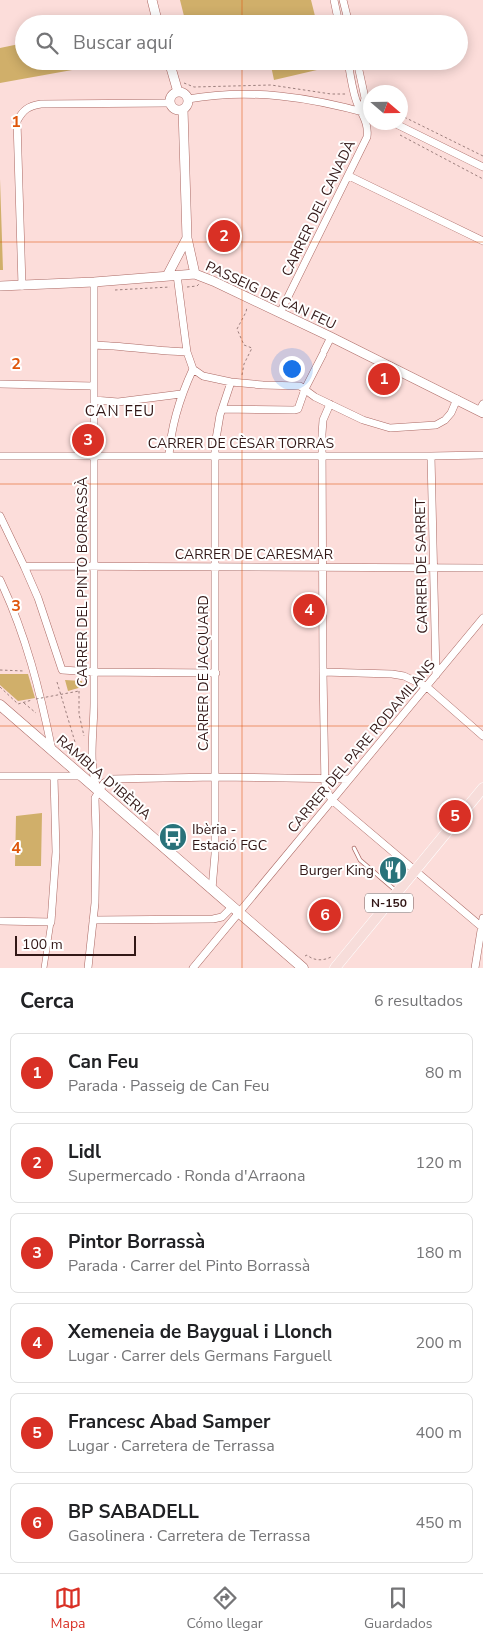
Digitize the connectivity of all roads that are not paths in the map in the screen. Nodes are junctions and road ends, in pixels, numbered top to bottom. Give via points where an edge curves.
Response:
1 (152, 0) edge
2 (334, 0) edge
3 (344, 0) edge
4 (156, 15) edge
5 (337, 15) edge
6 (347, 15) edge
7 (172, 70) edge
8 (350, 70) edge
9 (359, 70) edge
10 (178, 92) junction
11 (188, 99) junction
12 (170, 103) junction
13 (183, 109) junction
14 (362, 112) junction
15 (408, 130) edge
16 (483, 167) edge
17 (349, 176) junction
18 (187, 238) junction
19 (483, 241) edge
20 (195, 274) junction
21 (172, 276) junction
22 (94, 282) junction
23 (0, 286) edge
24 (22, 286) junction
25 (280, 313) junction
26 (331, 337) junction
27 (94, 346) junction
28 (188, 352) junction
29 (193, 369) junction
30 (231, 382) junction
31 (0, 384) edge
32 (94, 386) junction
33 (305, 390) junction
34 (181, 394) junction
35 (456, 399) junction
36 (94, 400) junction
37 (330, 404) junction
38 (222, 409) junction
39 (482, 409) edge
40 (483, 454) edge
41 (0, 456) edge
42 (169, 456) junction
43 (215, 456) junction
44 (323, 456) junction
45 (431, 456) junction
46 (94, 457) junction
47 (0, 516) edge
48 (24, 566) junction
49 (94, 566) junction
50 (215, 566) junction
51 (322, 567) junction
52 (434, 568) junction
53 (483, 568) edge
54 (0, 580) edge
55 (483, 618) edge
56 (94, 672) junction
57 (323, 672) junction
58 (216, 673) junction
59 (436, 676) junction
60 (427, 687) junction
61 (0, 705) edge
62 (483, 736) edge
63 (52, 750) junction
64 (0, 776) edge
65 (81, 776) junction
66 (54, 777) junction
67 (216, 777) junction
68 (349, 778) junction
69 (324, 779) junction
70 (483, 788) edge
71 (98, 791) junction
72 (332, 800) junction
73 (354, 848) dead end
74 (416, 870) junction
75 (212, 890) junction
76 (398, 892) junction
77 (236, 910) junction
78 (483, 918) edge
79 (93, 920) junction
80 (0, 921) edge
81 (51, 922) junction
82 (482, 927) edge
83 (44, 968) edge
84 (88, 968) edge
85 (193, 968) edge
86 (303, 968) edge
87 (335, 968) edge
88 (474, 968) edge

1 - 4 street
2 - 5 street
3 - 6 street
7 - 10 street
8 - 14 street, CARRER DEL CANADÀ
9 - 14 street, CARRER DEL CANADÀ via 365,98
10 - 11 street
10 - 12 street
11 - 13 street
11 - 14 street via 248,93 298,97
12 - 13 street via 177,110
12 - 24 street via 41,104 22,112 17,121
13 - 18 street
14 - 17 street, CARRER DEL CANADÀ via 368,129 367,137
15 - 16 street
17 - 19 street
17 - 25 street, CARRER DEL CANADÀ
18 - 20 street
18 - 21 street
20 - 21 street, PASSEIG DE CAN FEU
20 - 25 street, PASSEIG DE CAN FEU
21 - 22 street, PASSEIG DE CAN FEU
21 - 28 street
22 - 24 street, PASSEIG DE CAN FEU
22 - 27 street, CARRER DEL PINTO BORRASSÀ
23 - 24 street, PASSEIG DE CAN FEU
25 - 26 street, PASSEIG DE CAN FEU
26 - 33 street
26 - 35 street, PASSEIG DE CAN FEU
27 - 28 street
27 - 32 street, CARRER DEL PINTO BORRASSÀ
28 - 29 street
29 - 30 street via 204,376
29 - 34 street
30 - 33 street via 300,386
30 - 38 street, CARRER DE JACQUARD
31 - 32 street
32 - 36 street, CARRER DEL PINTO BORRASSÀ
33 - 37 street
33 - 38 street via 301,405 294,410
34 - 36 street via 118,402
34 - 42 street
35 - 37 street via 451,413 436,425 390,428 363,420
35 - 39 street, PASSEIG DE CAN FEU
36 - 46 street, CARRER DEL PINTO BORRASSÀ
37 - 44 street via 323,420
38 - 43 street, CARRER DE JACQUARD via 215,436
40 - 45 street, CARRER DE CÈSAR TORRAS
41 - 46 street, CARRER DE CÈSAR TORRAS
42 - 43 street, CARRER DE CÈSAR TORRAS
42 - 46 street, CARRER DE CÈSAR TORRAS
43 - 44 street, CARRER DE CÈSAR TORRAS
43 - 50 street, CARRER DE JACQUARD
44 - 45 street, CARRER DE CÈSAR TORRAS
44 - 51 street
45 - 52 street, CARRER DE SARRET
46 - 49 street, CARRER DEL PINTO BORRASSÀ
47 - 48 street
48 - 49 street, CARRER DE CARESMAR
48 - 56 street via 60,667 63,670
49 - 50 street, CARRER DE CARESMAR
49 - 56 street, CARRER DEL PINTO BORRASSÀ
50 - 51 street, CARRER DE CARESMAR
50 - 58 street, CARRER DE JACQUARD
51 - 52 street, CARRER DE CARESMAR
51 - 57 street
52 - 53 street, CARRER DE CARESMAR
52 - 59 street, CARRER DE SARRET
54 - 63 street via 34,671
55 - 59 street, CARRER DEL PARE RODAMILANS
56 - 58 street
56 - 71 street, CARRER DEL PINTO BORRASSÀ via 93,774
57 - 60 street via 392,674
57 - 69 street
58 - 67 street, CARRER DE JACQUARD
59 - 60 street, CARRER DEL PARE RODAMILANS
60 - 62 street
60 - 68 street, CARRER DEL PARE RODAMILANS
61 - 63 main road, RAMBLA D'IBÈRIA
63 - 65 main road, RAMBLA D'IBÈRIA
64 - 66 street
65 - 66 street
65 - 71 main road, RAMBLA D'IBÈRIA
66 - 81 street via 56,852
67 - 69 street
67 - 71 street via 111,779
67 - 75 street, CARRER DE JACQUARD
68 - 69 street
68 - 72 street, CARRER DEL PARE RODAMILANS
69 - 72 street
70 - 74 main road, N-150
71 - 75 main road, RAMBLA D'IBÈRIA
71 - 79 street, CARRER DEL PINTO BORRASSÀ via 95,798
72 - 74 street
72 - 77 street, CARRER DEL PARE RODAMILANS
73 - 76 lane via 360,860
74 - 76 main road, N-150
74 - 82 street
75 - 77 main road, RAMBLA D'IBÈRIA
76 - 87 main road, N-150
77 - 79 street via 213,919
77 - 85 street, CARRER DEL PARE RODAMILANS
77 - 86 main road, RAMBLA D'IBÈRIA
78 - 82 street
79 - 84 street, CARRER DEL PINTO BORRASSÀ
80 - 81 street
81 - 83 street
82 - 88 street

